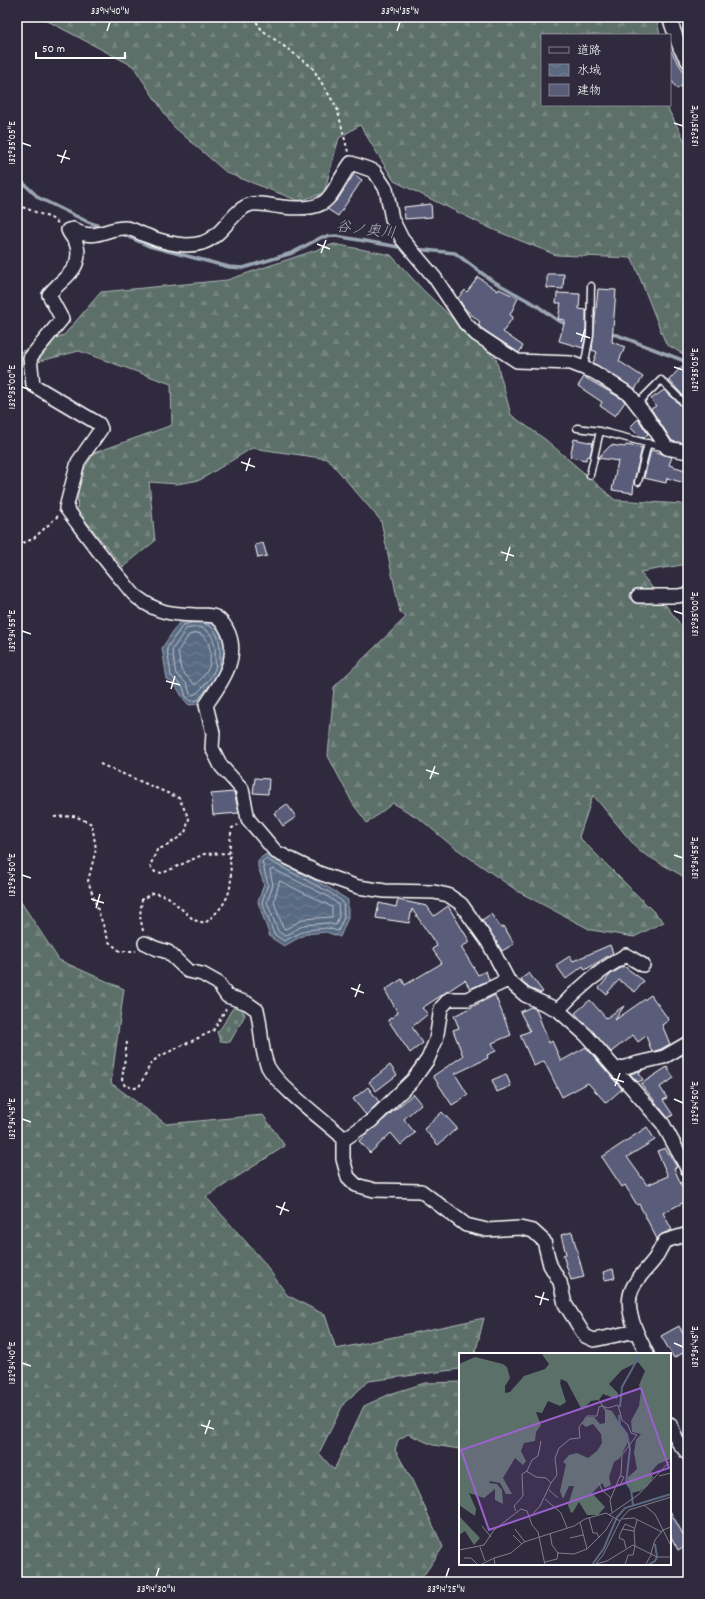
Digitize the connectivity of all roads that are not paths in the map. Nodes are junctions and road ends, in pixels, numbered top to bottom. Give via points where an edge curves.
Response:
1 (669, 17) edge
2 (688, 61) edge
3 (590, 286) dead end
4 (584, 367) junction
5 (637, 404) junction
6 (688, 407) edge
7 (577, 428) dead end
8 (600, 431) junction
9 (648, 444) junction
10 (667, 448) junction
11 (688, 452) edge
12 (590, 475) dead end
13 (638, 482) dead end
14 (688, 594) edge
15 (638, 596) dead end
16 (145, 943) road end
17 (643, 965) dead end
18 (508, 980) junction
19 (558, 1010) junction
20 (688, 1043) edge
21 (616, 1070) junction
22 (343, 1140) junction
23 (688, 1170) edge
24 (688, 1234) edge
25 (636, 1331) junction
26 (647, 1353) edge
27 (671, 1426) edge
28 (688, 1454) edge

1 - 2 street via 680,48
3 - 4 lane via 590,333
4 - 5 street via 629,394
4 - 18 street via 571,363 517,361 476,334 465,323 435,278 402,239 392,219 386,189 374,171 351,163 326,202 297,208 252,204 236,213 219,234 202,243 179,244 158,240 127,228 118,228 102,234 82,234 73,229 68,230 77,244 78,254 72,273 49,295 62,319 30,358 34,385 99,424 102,429 78,462 66,508 136,597 156,610 214,616 225,625 232,639 230,663 224,678 206,705 213,733 212,748 221,766 242,789 248,819 276,852 319,873 358,886 385,891 434,892 448,895 461,904 488,942
5 - 6 lane via 661,380
5 - 10 street
7 - 8 lane
8 - 9 lane
8 - 12 lane
9 - 10 lane
9 - 13 lane
10 - 11 street
14 - 15 street
16 - 22 street via 168,952 188,971 202,974 218,984 231,999 247,1003 258,1010 262,1027 262,1046 268,1067 278,1080
17 - 19 street via 626,955 605,967 577,989
18 - 19 street via 525,996
18 - 22 street via 467,999 449,999 441,1008 436,1040 428,1059 413,1080 371,1121
19 - 21 street via 586,1035
20 - 21 street via 664,1057
21 - 23 street via 663,1124
22 - 25 street via 343,1159 348,1177 356,1185 374,1190 421,1191 466,1225 487,1230 520,1228 533,1231 544,1241 550,1265 560,1282 565,1304 584,1336 594,1340
24 - 25 street via 665,1241 633,1287 629,1301
25 - 26 street
27 - 28 street via 678,1442

